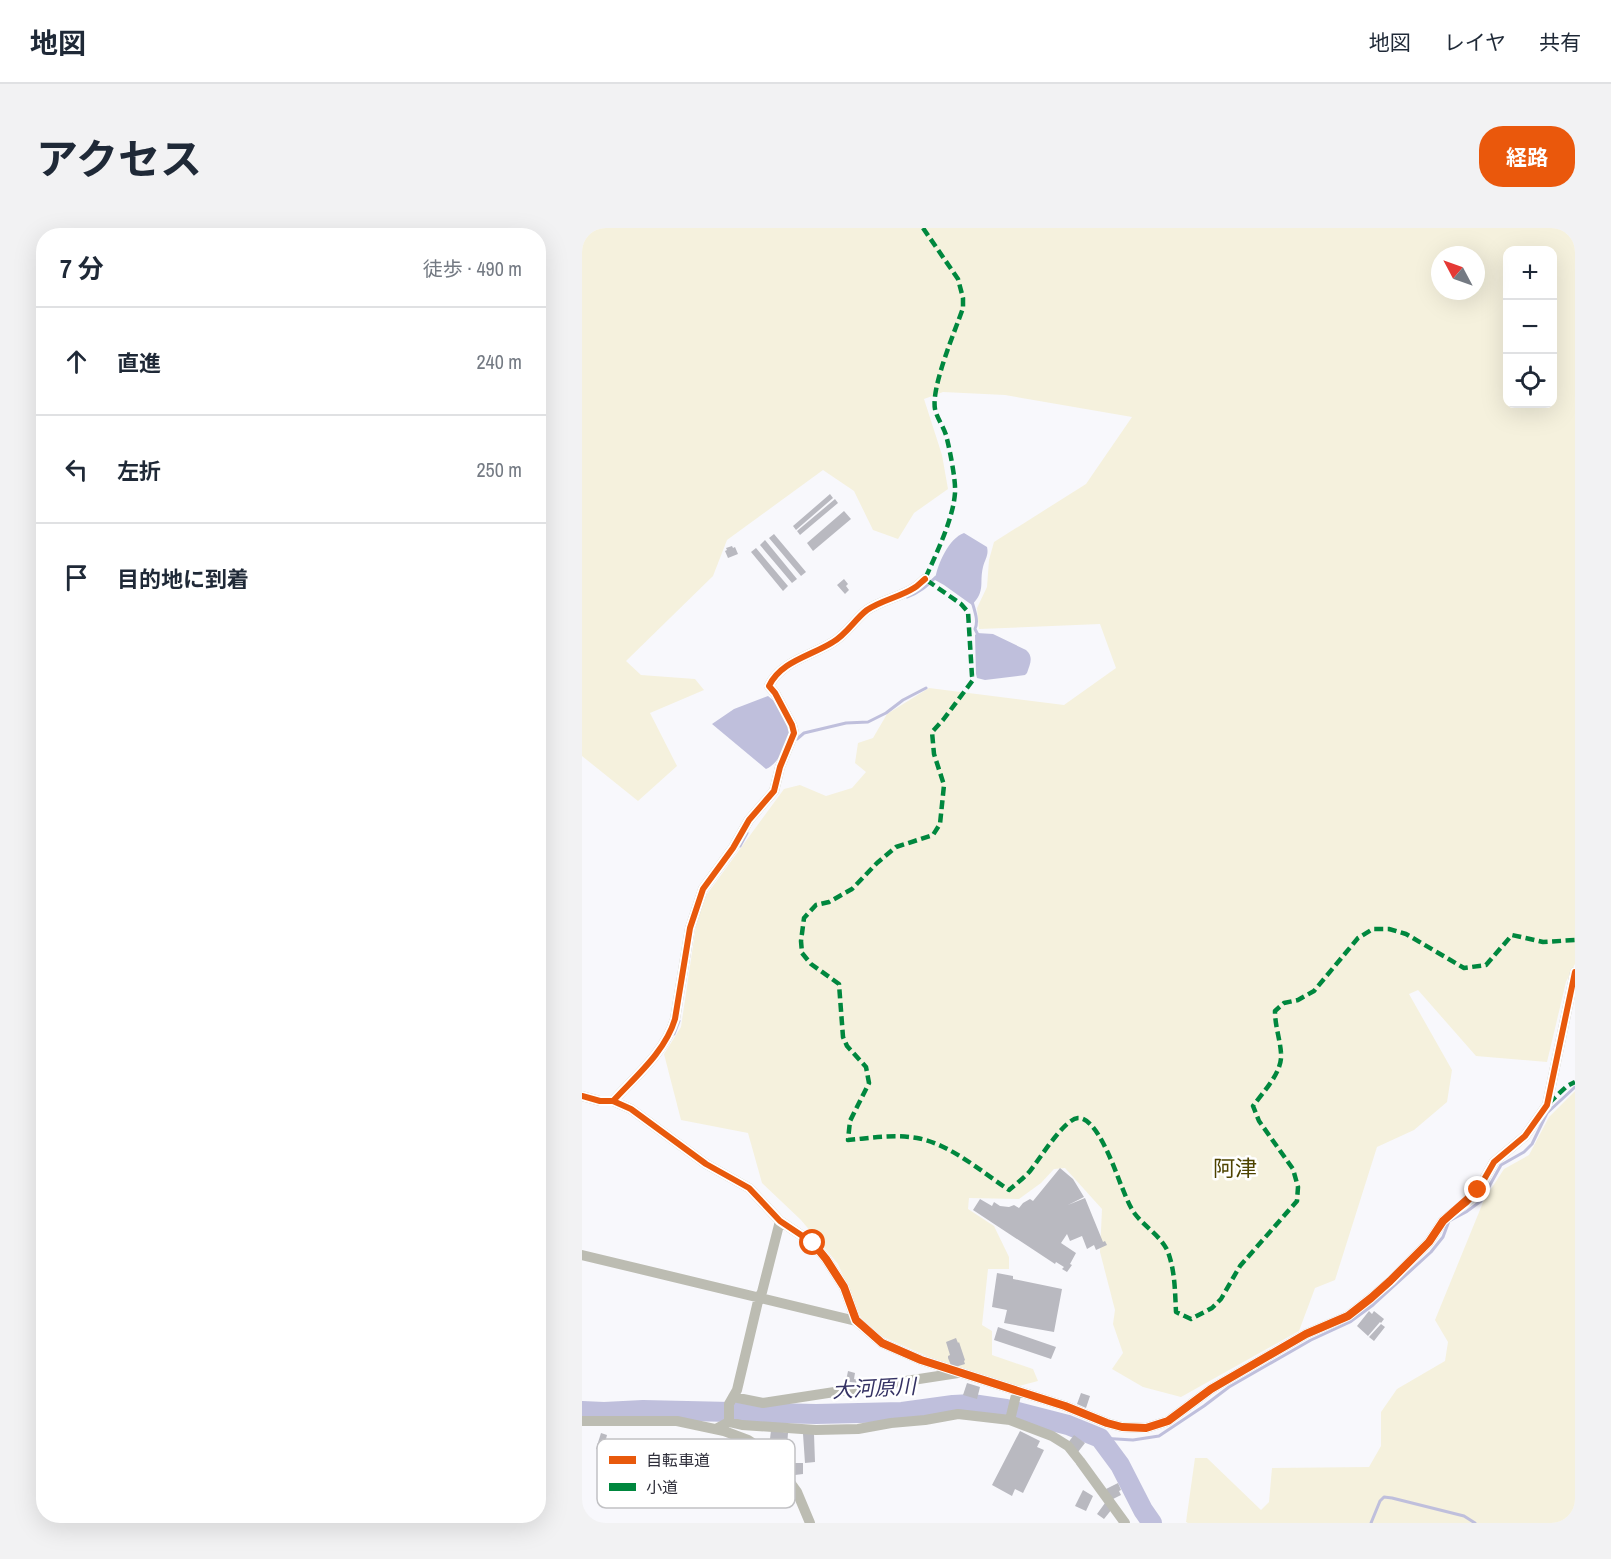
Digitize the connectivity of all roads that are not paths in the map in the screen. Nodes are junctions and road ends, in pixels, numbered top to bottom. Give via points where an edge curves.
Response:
1 (925, 579) dead end
2 (1575, 972) edge
3 (582, 1096) edge
4 (613, 1101) junction
5 (780, 1221) junction
6 (582, 1255) edge
7 (759, 1297) junction
8 (856, 1320) junction
9 (961, 1373) junction
10 (1017, 1391) junction
11 (731, 1401) junction
12 (1012, 1413) junction
13 (582, 1421) edge
14 (729, 1422) junction
15 (716, 1429) junction
16 (746, 1439) edge
17 (795, 1489) edge
18 (810, 1523) edge
19 (1125, 1523) edge

1 - 4 street via 914,589 866,611 832,643 774,676 769,687 794,733 774,791 749,820 703,889 690,928 671,1033
2 - 10 street via 1547,1105 1534,1126 1494,1162 1478,1190 1443,1221 1429,1242 1348,1316 1306,1334 1211,1389 1168,1421 1146,1428 1107,1423
3 - 4 street
4 - 5 street via 749,1188
5 - 7 street
5 - 8 street via 813,1243 826,1259 844,1287
6 - 7 street
7 - 8 street
7 - 11 street
8 - 9 street via 882,1343
9 - 10 street
9 - 11 street via 764,1403
10 - 12 street
11 - 14 street
12 - 14 street via 958,1414 858,1430
12 - 19 street via 1068,1446
13 - 15 street via 677,1421
14 - 15 street
15 - 16 street
17 - 18 street

